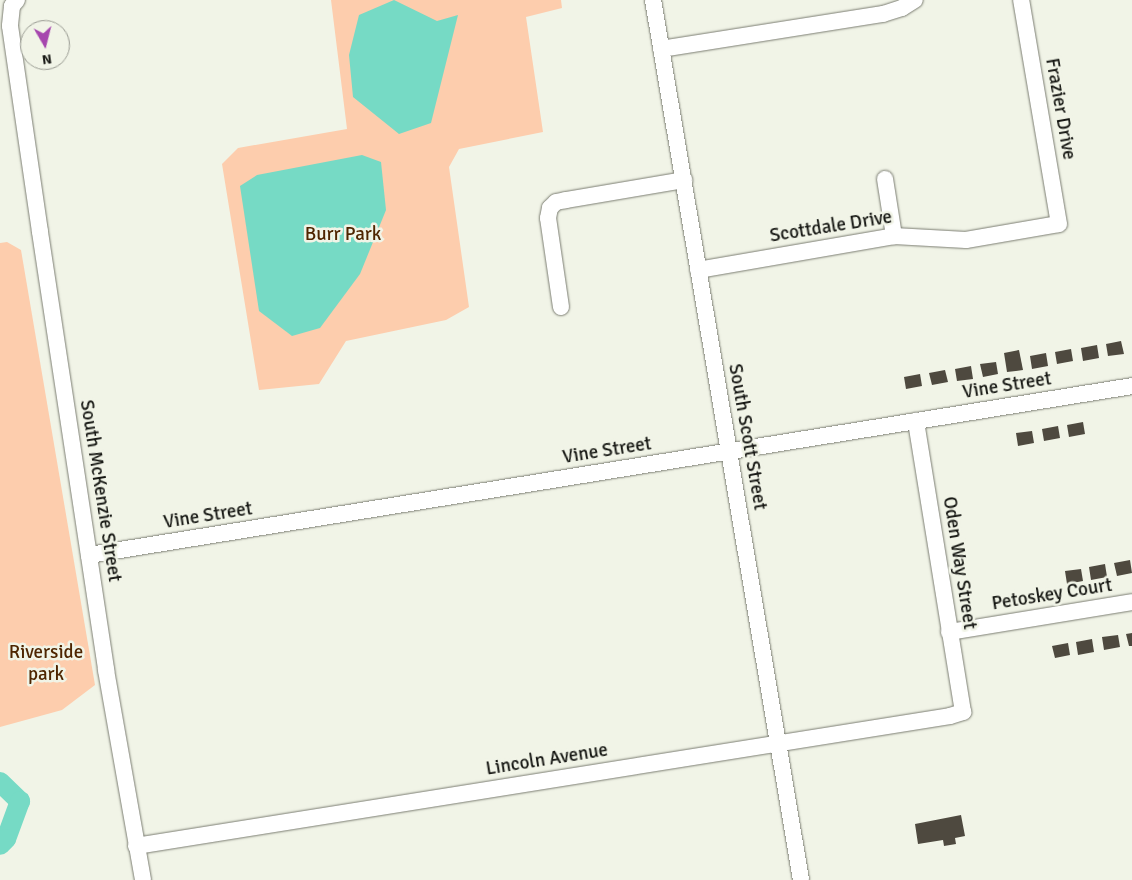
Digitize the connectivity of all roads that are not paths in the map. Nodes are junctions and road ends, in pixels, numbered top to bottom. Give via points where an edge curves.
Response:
1 (17, 0) edge
2 (653, 0) edge
3 (915, 0) edge
4 (1021, 0) edge
5 (661, 48) junction
6 (885, 179) dead end
7 (684, 180) junction
8 (1059, 224) joint
9 (894, 236) junction
10 (698, 270) junction
11 (561, 307) dead end
12 (1132, 386) edge
13 (916, 421) junction
14 (729, 452) junction
15 (89, 555) junction
16 (1132, 602) edge
17 (949, 632) junction
18 (963, 712) joint
19 (779, 744) junction
20 (136, 846) junction
21 (143, 880) edge
22 (801, 880) edge

1 - 15 street, South McKenzie Street via 12,6 10,26
2 - 5 street, South Scott Street
3 - 5 street via 883,14
4 - 8 street, Frazier Drive
5 - 7 street, South Scott Street
6 - 9 street
7 - 10 street, South Scott Street
7 - 11 street via 556,202 550,208 548,218
8 - 9 street, Scottdale Drive via 966,240
9 - 10 street, Scottdale Drive
10 - 14 street, South Scott Street
12 - 13 street, Vine Street
13 - 14 street, Vine Street
13 - 17 street, Oden Way Street
14 - 15 street, Vine Street
14 - 19 street, South Scott Street
15 - 20 street, South McKenzie Street
16 - 17 street, Petoskey Court
17 - 18 street, Oden Way Street
18 - 19 street, Lincoln Avenue
19 - 20 street, Lincoln Avenue
19 - 22 street, South Scott Street
20 - 21 street, South McKenzie Street

